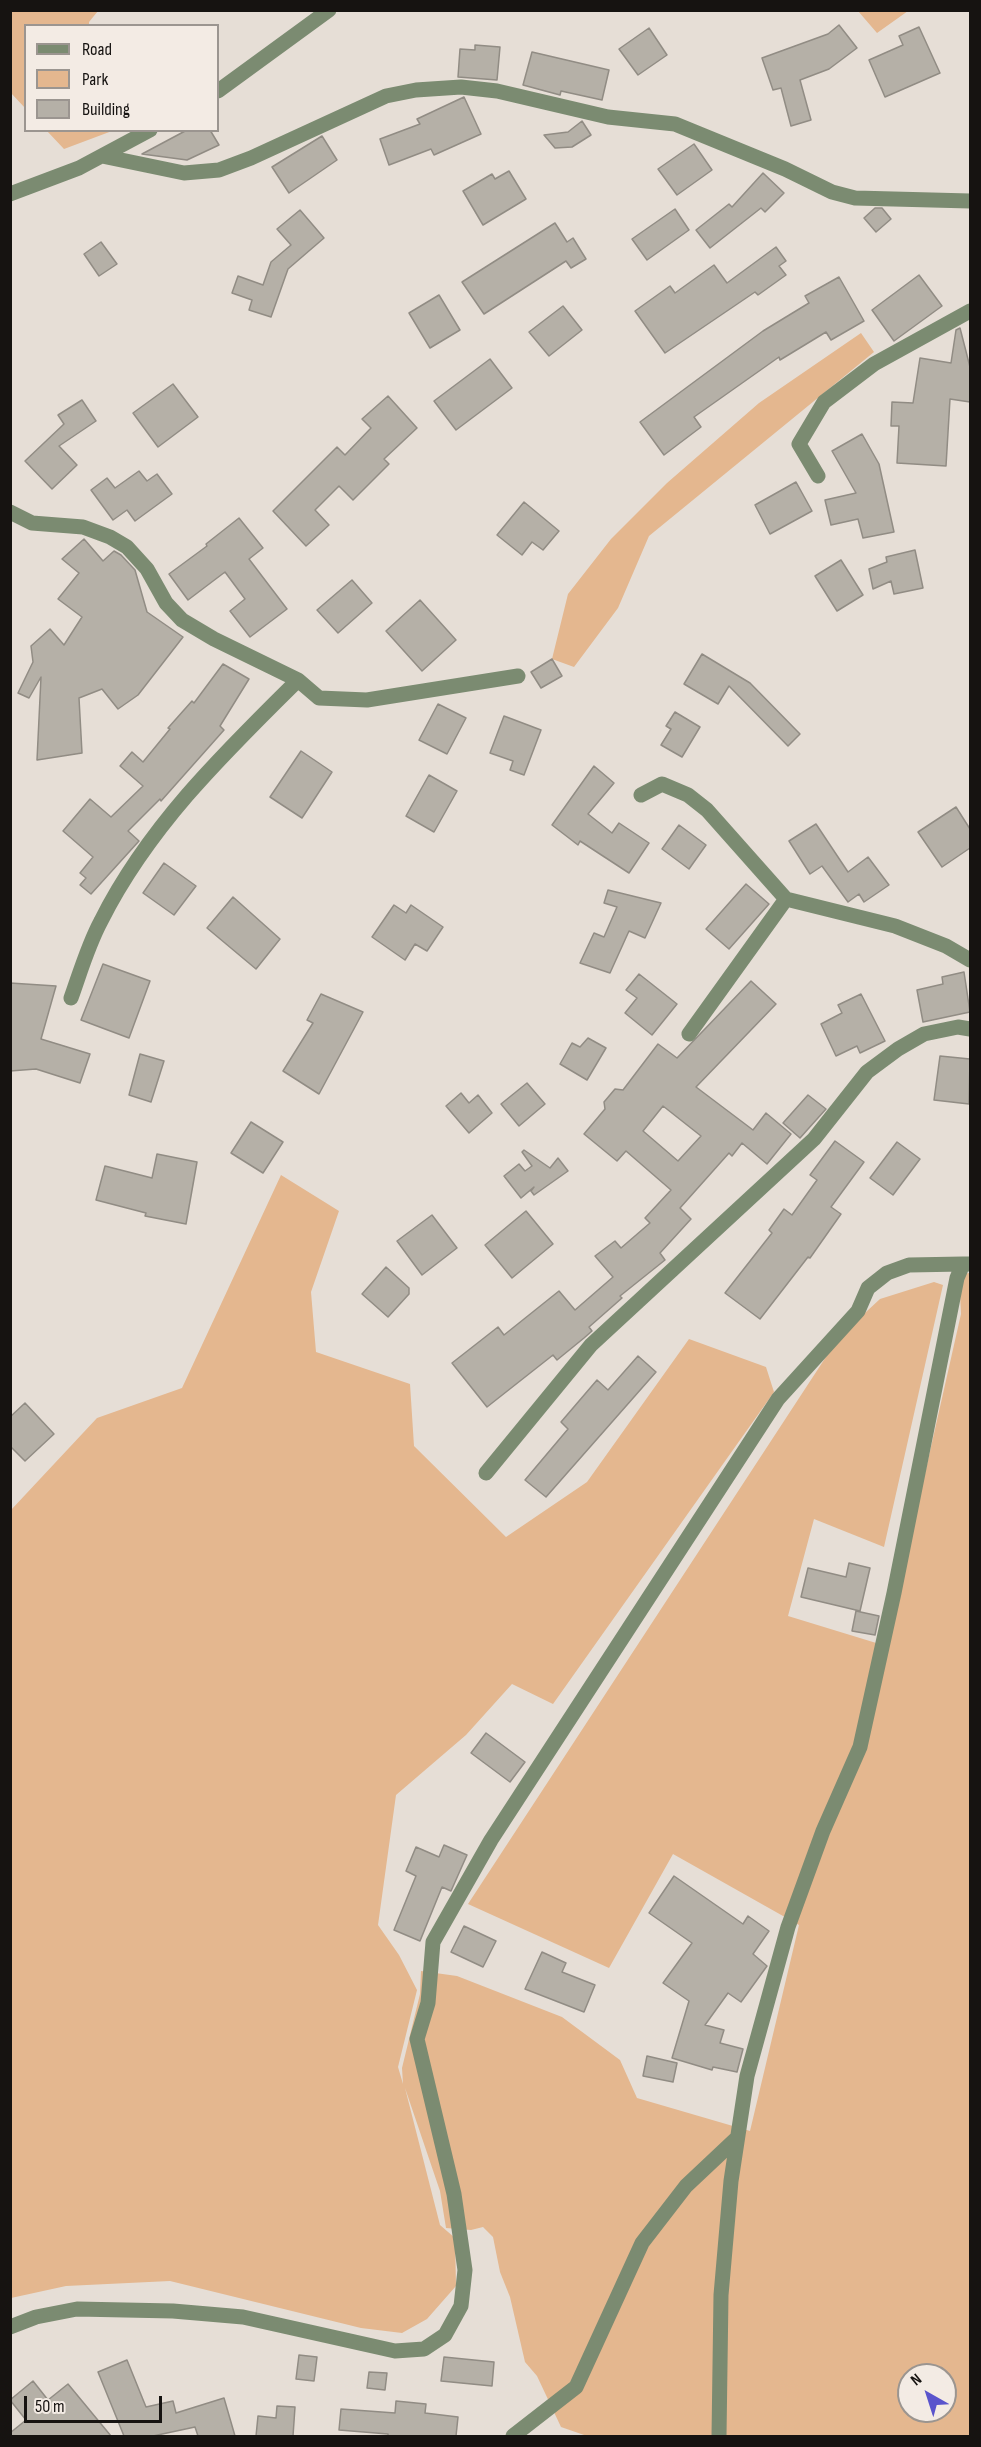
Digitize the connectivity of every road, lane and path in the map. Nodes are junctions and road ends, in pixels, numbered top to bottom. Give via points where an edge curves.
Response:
1 (324, 12) edge
2 (219, 90) edge
3 (146, 132) edge
4 (102, 156) junction
5 (10, 194) edge
6 (970, 201) edge
7 (970, 311) edge
8 (818, 476) dead end
9 (10, 512) edge
10 (518, 676) dead end
11 (298, 680) junction
12 (641, 795) dead end
13 (786, 899) junction
14 (970, 960) edge
15 (71, 998) dead end
16 (970, 1029) edge
17 (689, 1034) dead end
18 (967, 1264) edge
19 (486, 1473) dead end
20 (737, 2138) junction
21 (10, 2327) edge
22 (513, 2436) edge
23 (719, 2436) edge

1 - 2 street
3 - 4 street
4 - 5 street
4 - 6 street via 184,173 219,170 386,96 460,87 496,91 608,117 675,124 832,192 855,198
7 - 8 street via 874,363 824,402 799,444
9 - 11 street via 32,523 82,526 110,537 127,547 147,569 166,603 182,620
10 - 11 street via 367,700 319,698
11 - 15 street via 235,743 152,839 100,922
12 - 13 street via 662,784 688,795 707,810
13 - 14 street via 895,926
13 - 17 street
16 - 19 street via 958,1027 924,1034 897,1048 867,1072 814,1140 591,1345
18 - 20 street via 957,1278 860,1747 823,1831 788,1927 754,2043
18 - 21 street via 909,1265 887,1273 868,1288 858,1311 778,1399 491,1840 433,1942 428,2003 417,2039 454,2194 465,2270 461,2306 445,2335 424,2349 395,2350 243,2317 89,2309 36,2317
20 - 22 street via 687,2186 642,2243 576,2387
20 - 23 street via 721,2295

